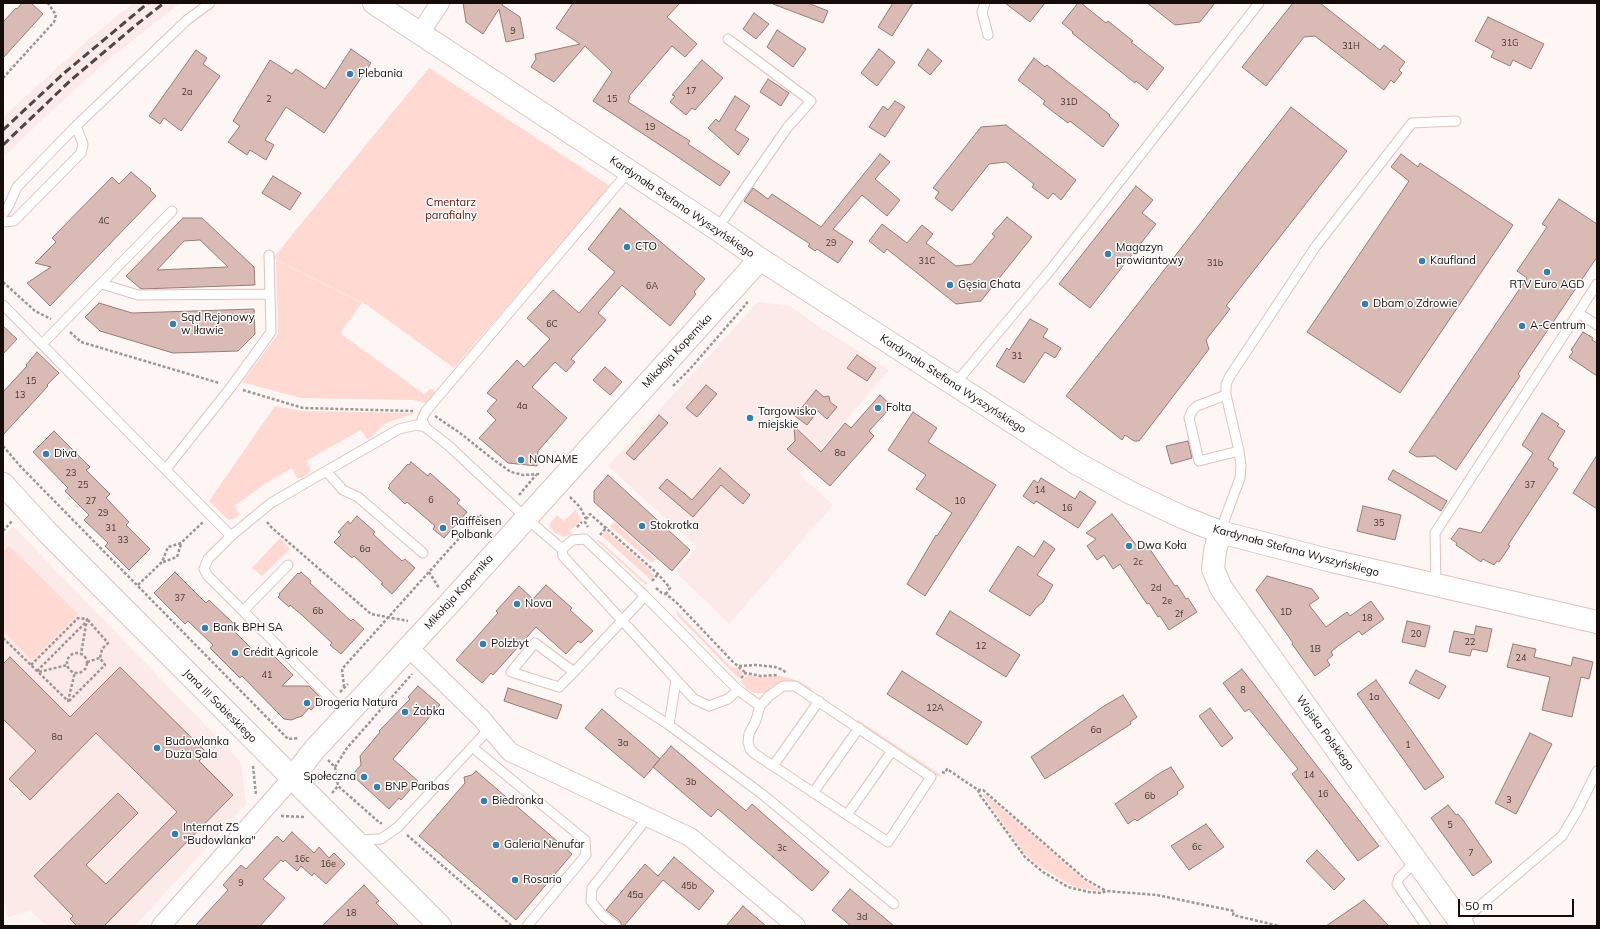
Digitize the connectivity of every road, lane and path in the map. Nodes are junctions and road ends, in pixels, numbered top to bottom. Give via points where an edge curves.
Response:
1 (48, 3) edge
2 (210, 3) edge
3 (374, 3) edge
4 (440, 3) edge
5 (985, 3) edge
6 (1259, 3) edge
7 (420, 33) junction
8 (988, 35) dead end
9 (728, 39) dead end
10 (3, 78) edge
11 (1456, 121) dead end
12 (76, 126) junction
13 (629, 171) junction
14 (172, 211) dead end
15 (3, 214) edge
16 (3, 222) edge
17 (717, 229) junction
18 (269, 255) dead end
19 (760, 259) junction
20 (3, 282) edge
21 (102, 284) junction
22 (1597, 284) edge
23 (270, 294) junction
24 (3, 305) edge
25 (1578, 312) junction
26 (62, 325) junction
27 (1597, 325) edge
28 (42, 344) junction
29 (955, 384) junction
30 (231, 387) junction
31 (1226, 395) junction
32 (426, 412) junction
33 (425, 427) junction
34 (3, 446) edge
35 (1239, 451) junction
36 (166, 469) junction
37 (327, 472) junction
38 (536, 474) dead end
39 (3, 484) edge
40 (566, 493) dead end
41 (259, 512) junction
42 (211, 515) junction
43 (526, 518) junction
44 (12, 521) dead end
45 (495, 525) dead end
46 (606, 527) junction
47 (3, 531) edge
48 (1220, 532) junction
49 (600, 535) dead end
50 (231, 536) junction
51 (181, 543) junction
52 (562, 549) junction
53 (424, 553) dead end
54 (162, 562) junction
55 (288, 565) dead end
56 (429, 572) junction
57 (658, 574) junction
58 (652, 581) dead end
59 (138, 586) junction
60 (1436, 586) junction
61 (439, 588) dead end
62 (645, 596) junction
63 (243, 611) junction
64 (387, 618) junction
65 (87, 620) junction
66 (622, 620) junction
67 (409, 621) dead end
68 (1597, 622) edge
69 (3, 638) edge
70 (408, 648) junction
71 (81, 654) junction
72 (100, 658) junction
73 (87, 662) junction
74 (31, 665) junction
75 (67, 665) junction
76 (739, 666) junction
77 (38, 672) junction
78 (75, 672) junction
79 (574, 672) junction
80 (746, 673) junction
81 (676, 680) junction
82 (735, 687) junction
83 (344, 688) dead end
84 (620, 693) dead end
85 (68, 701) junction
86 (819, 701) junction
87 (760, 706) junction
88 (347, 715) junction
89 (669, 724) junction
90 (490, 728) junction
91 (859, 728) junction
92 (472, 747) junction
93 (315, 749) junction
94 (892, 751) junction
95 (773, 766) junction
96 (1597, 771) edge
97 (292, 778) junction
98 (966, 781) dead end
99 (978, 790) junction
100 (813, 793) junction
101 (847, 815) junction
102 (275, 816) dead end
103 (313, 817) dead end
104 (648, 817) junction
105 (398, 827) junction
106 (354, 840) junction
107 (1416, 861) junction
108 (1106, 891) junction
109 (894, 904) dead end
110 (1462, 924) edge
111 (161, 926) edge
112 (440, 926) edge
113 (512, 926) edge
114 (527, 926) edge
115 (616, 926) edge
116 (796, 926) edge
117 (1279, 926) edge
118 (1426, 926) edge

1 - 10 path via 56,15 54,22
2 - 12 lane via 187,20
3 - 7 street, Kardynała Stefana Wyszyńskiego
4 - 7 street
5 - 8 lane via 982,12
6 - 29 lane via 1052,268
7 - 13 street, Kardynała Stefana Wyszyńskiego
9 - 17 lane via 811,101 787,128
11 - 31 lane via 1412,123 1316,246 1230,376 1226,384
12 - 15 lane via 16,187
12 - 16 lane via 83,144 81,153 14,221
13 - 17 street, Kardynała Stefana Wyszyńskiego
13 - 32 lane
14 - 21 lane
17 - 19 street, Kardynała Stefana Wyszyńskiego
18 - 23 lane
19 - 29 street, Kardynała Stefana Wyszyńskiego
19 - 43 street, Mikołaja Kopernika
20 - 26 path via 35,311
21 - 23 lane via 138,296
21 - 26 lane
22 - 25 lane
23 - 30 lane via 271,332
24 - 28 lane
25 - 27 lane
25 - 60 lane via 1435,532
26 - 28 lane
26 - 30 path via 81,342
28 - 36 lane
29 - 48 street, Kardynała Stefana Wyszyńskiego via 1076,463 1129,492
30 - 32 path via 303,408
30 - 36 lane
31 - 35 lane
31 - 35 lane via 1197,406 1189,418 1200,461
32 - 33 lane via 422,419
32 - 38 path via 442,420 511,472 523,475
33 - 37 lane via 416,425 399,429
33 - 43 lane
34 - 59 path via 25,472
35 - 48 lane via 1240,478
36 - 42 lane
37 - 41 lane
37 - 53 lane via 343,490 358,497
39 - 97 street, Jana III Sobieskiego via 48,534
40 - 46 path via 580,507 586,519 590,514
41 - 50 lane
41 - 64 path via 271,527 371,614
42 - 50 lane
42 - 51 path
43 - 52 lane
43 - 70 street, Mikołaja Kopernika
44 - 47 path
45 - 56 path via 480,515
46 - 49 path
46 - 57 path
48 - 60 street, Kardynała Stefana Wyszyńskiego
48 - 107 street, Wojska Polskiego via 1213,569 1221,588
50 - 63 lane via 214,553 204,569
51 - 54 path via 168,547
51 - 54 path via 177,557
52 - 62 lane via 573,540 584,539
52 - 66 lane via 563,556
54 - 59 path
55 - 63 lane
56 - 61 path
56 - 64 path
57 - 58 path
57 - 76 path via 670,588 666,594
59 - 93 path via 288,739 303,738
60 - 68 street, Kardynała Stefana Wyszyńskiego
62 - 66 lane
62 - 82 lane
63 - 88 lane
64 - 67 path
64 - 83 path via 342,669
65 - 71 path
65 - 72 path via 108,643 102,649
65 - 74 path via 78,618
65 - 77 path
66 - 79 lane
66 - 81 lane
69 - 74 path
70 - 88 street, Mikołaja Kopernika
70 - 90 street
71 - 73 path
71 - 75 path via 70,656
72 - 73 path
72 - 85 path via 105,665
73 - 78 path via 83,671
74 - 77 path
75 - 77 path
75 - 78 path
76 - 80 path
76 - 80 path via 775,667 785,673 761,676
77 - 85 path
78 - 85 path
79 - 79 lane via 536,643 511,672 559,687
80 - 82 path
81 - 82 lane via 694,699 709,706 728,699
81 - 89 lane
82 - 87 lane
84 - 89 lane
86 - 87 lane via 795,686 783,686
86 - 91 lane
86 - 95 lane
87 - 95 lane via 748,742 755,754
88 - 93 street, Mikołaja Kopernika
89 - 109 lane via 762,794
90 - 92 lane
90 - 104 street via 510,752
91 - 94 lane
91 - 100 lane
92 - 105 lane
92 - 114 lane via 585,840 586,855
93 - 97 street, Mikołaja Kopernika
93 - 105 path via 335,767 338,786 380,823 390,820
94 - 101 lane
94 - 101 lane via 931,777 888,842
95 - 100 lane
96 - 110 lane via 1562,836
97 - 106 street, Jana III Sobieskiego
97 - 111 street, Mikołaja Kopernika
98 - 99 path
99 - 108 path via 983,790 1091,883
99 - 108 path via 1018,850 1036,867 1068,887 1089,892
100 - 101 lane
102 - 103 path
104 - 115 lane via 592,888 591,901 603,916
104 - 116 street via 690,837
105 - 106 lane via 381,839
105 - 113 path
106 - 112 street, Jana III Sobieskiego
107 - 110 street, Wojska Polskiego
107 - 118 lane via 1399,878 1397,884
108 - 117 path via 1178,898 1234,911 1233,915

